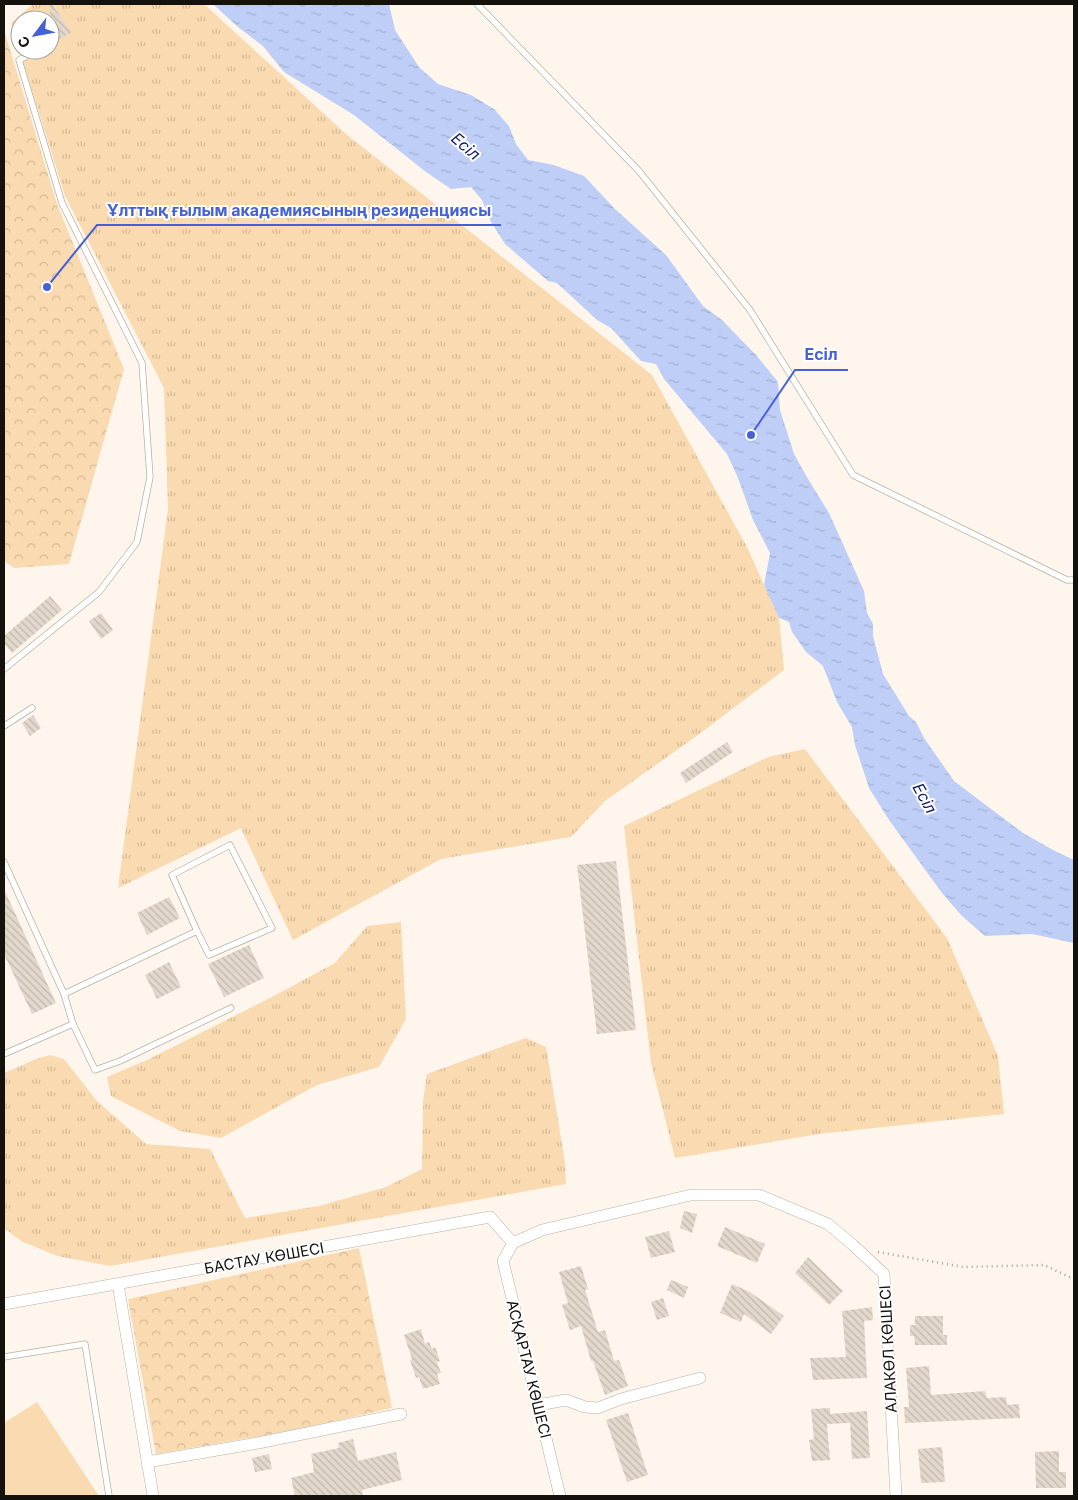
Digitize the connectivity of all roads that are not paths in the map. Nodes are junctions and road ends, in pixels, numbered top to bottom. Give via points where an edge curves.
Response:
1 (478, 4) edge
2 (19, 60) edge
3 (1074, 580) edge
4 (4, 669) edge
5 (32, 708) dead end
6 (4, 726) edge
7 (4, 862) edge
8 (197, 931) junction
9 (64, 994) junction
10 (232, 1008) dead end
11 (73, 1024) junction
12 (4, 1054) edge
13 (513, 1243) junction
14 (118, 1284) junction
15 (4, 1304) edge
16 (4, 1357) edge
17 (700, 1378) dead end
18 (538, 1405) junction
19 (401, 1414) dead end
20 (147, 1462) junction
21 (109, 1496) edge
22 (153, 1496) edge
23 (560, 1496) edge
24 (896, 1496) edge

1 - 3 lane via 639,171 750,310 853,476 1067,580
2 - 4 lane via 62,203 142,363 150,477 137,542 99,592
5 - 6 lane
7 - 9 lane
8 - 8 lane via 209,955 272,928 230,845 172,875
8 - 9 lane
9 - 11 lane
10 - 11 lane via 95,1070
11 - 12 lane
13 - 14 street, БАСТАУ КӨШЕСІ via 490,1217
13 - 18 street, АСҚАРТАУ КӨШЕСІ via 503,1261
13 - 24 street, АЛАКӨЛ КӨШЕСІ via 542,1230 691,1195 759,1195 828,1224 884,1274
14 - 15 street, БАСТАУ КӨШЕСІ
14 - 20 street
16 - 21 lane via 85,1344
17 - 18 street via 598,1408 566,1400
18 - 23 street, АСҚАРТАУ КӨШЕСІ
19 - 20 street
20 - 22 street

